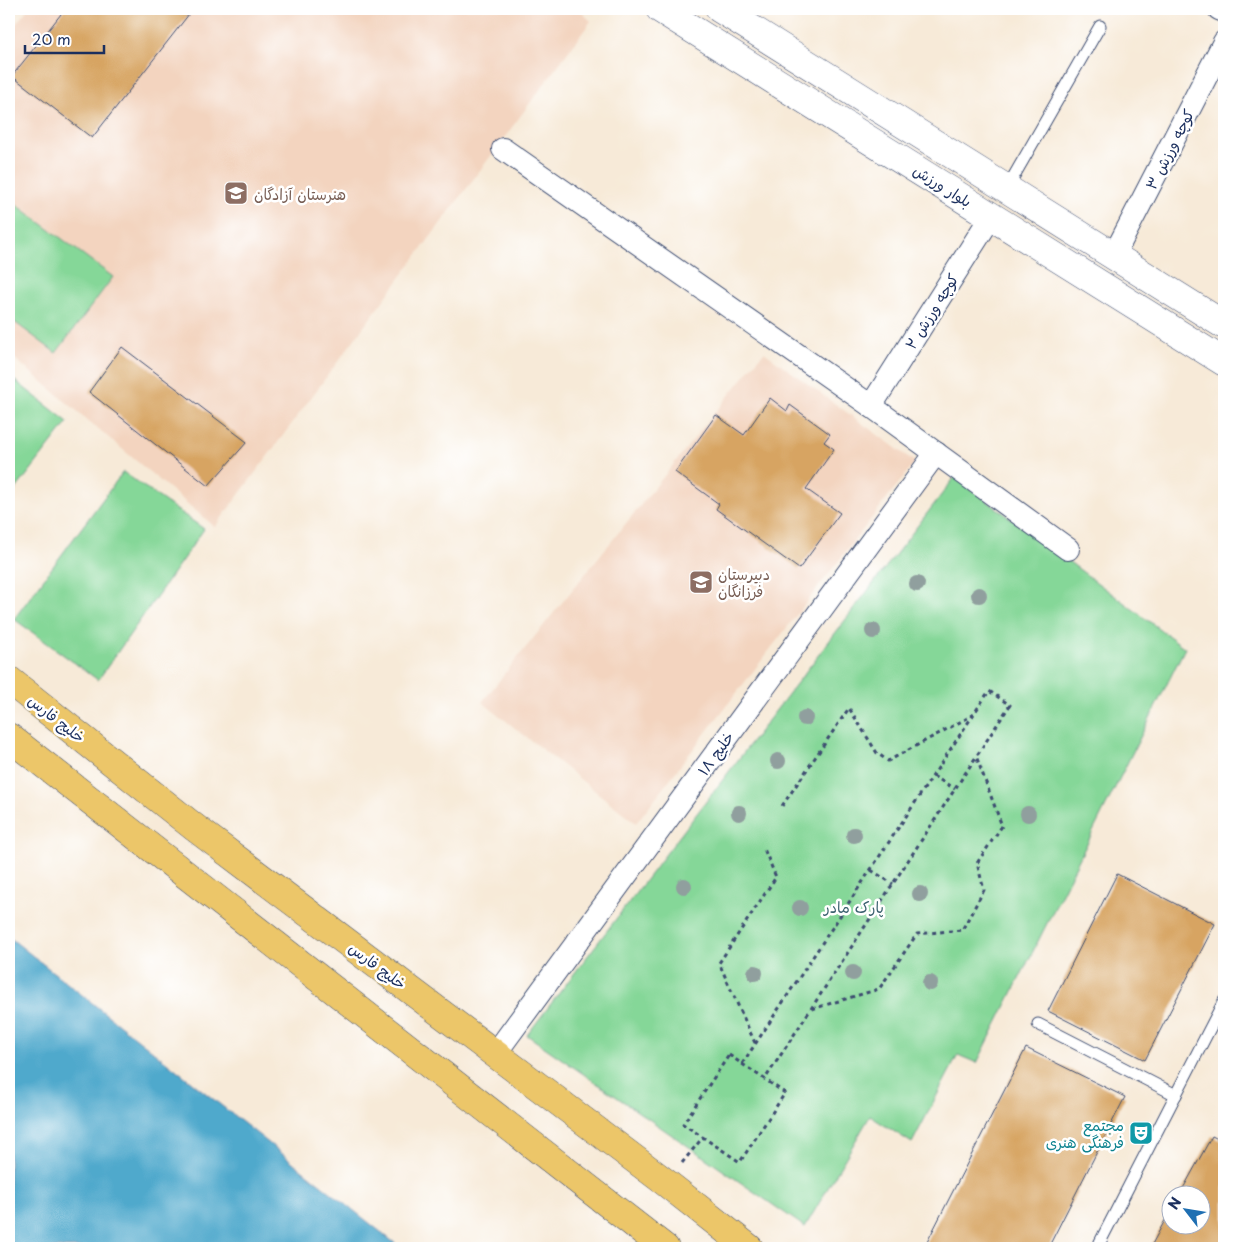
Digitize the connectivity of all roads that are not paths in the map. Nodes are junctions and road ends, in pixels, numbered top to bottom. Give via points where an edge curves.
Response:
1 (660, 9) edge
2 (720, 9) edge
3 (1220, 9) edge
4 (1224, 11) edge
5 (1100, 26) dead end
6 (1224, 42) edge
7 (503, 149) dead end
8 (1007, 188) junction
9 (992, 216) junction
10 (1114, 255) junction
11 (1224, 325) edge
12 (1224, 362) edge
13 (871, 406) junction
14 (936, 453) junction
15 (1068, 549) dead end
16 (9, 680) edge
17 (9, 737) edge
18 (1224, 1001) edge
19 (1038, 1024) dead end
20 (495, 1054) junction
21 (1176, 1095) junction
22 (665, 1248) edge
23 (749, 1248) edge
24 (1097, 1248) edge

1 - 9 street, بلوار ورزش
2 - 8 street, بلوار ورزش
3 - 4 street
5 - 8 lane
6 - 10 street, کوچه ورزش ۳
7 - 13 street
8 - 10 street, بلوار ورزش
9 - 12 street, بلوار ورزش
9 - 13 street, کوچه ورزش ۲
10 - 11 street, بلوار ورزش
13 - 14 street
14 - 15 street
14 - 20 street, خلیج ۱۸
16 - 20 main road, خلیج فارس via 194,826
17 - 22 main road
18 - 21 lane
19 - 21 lane
20 - 23 main road, خلیج فارس
21 - 24 lane

